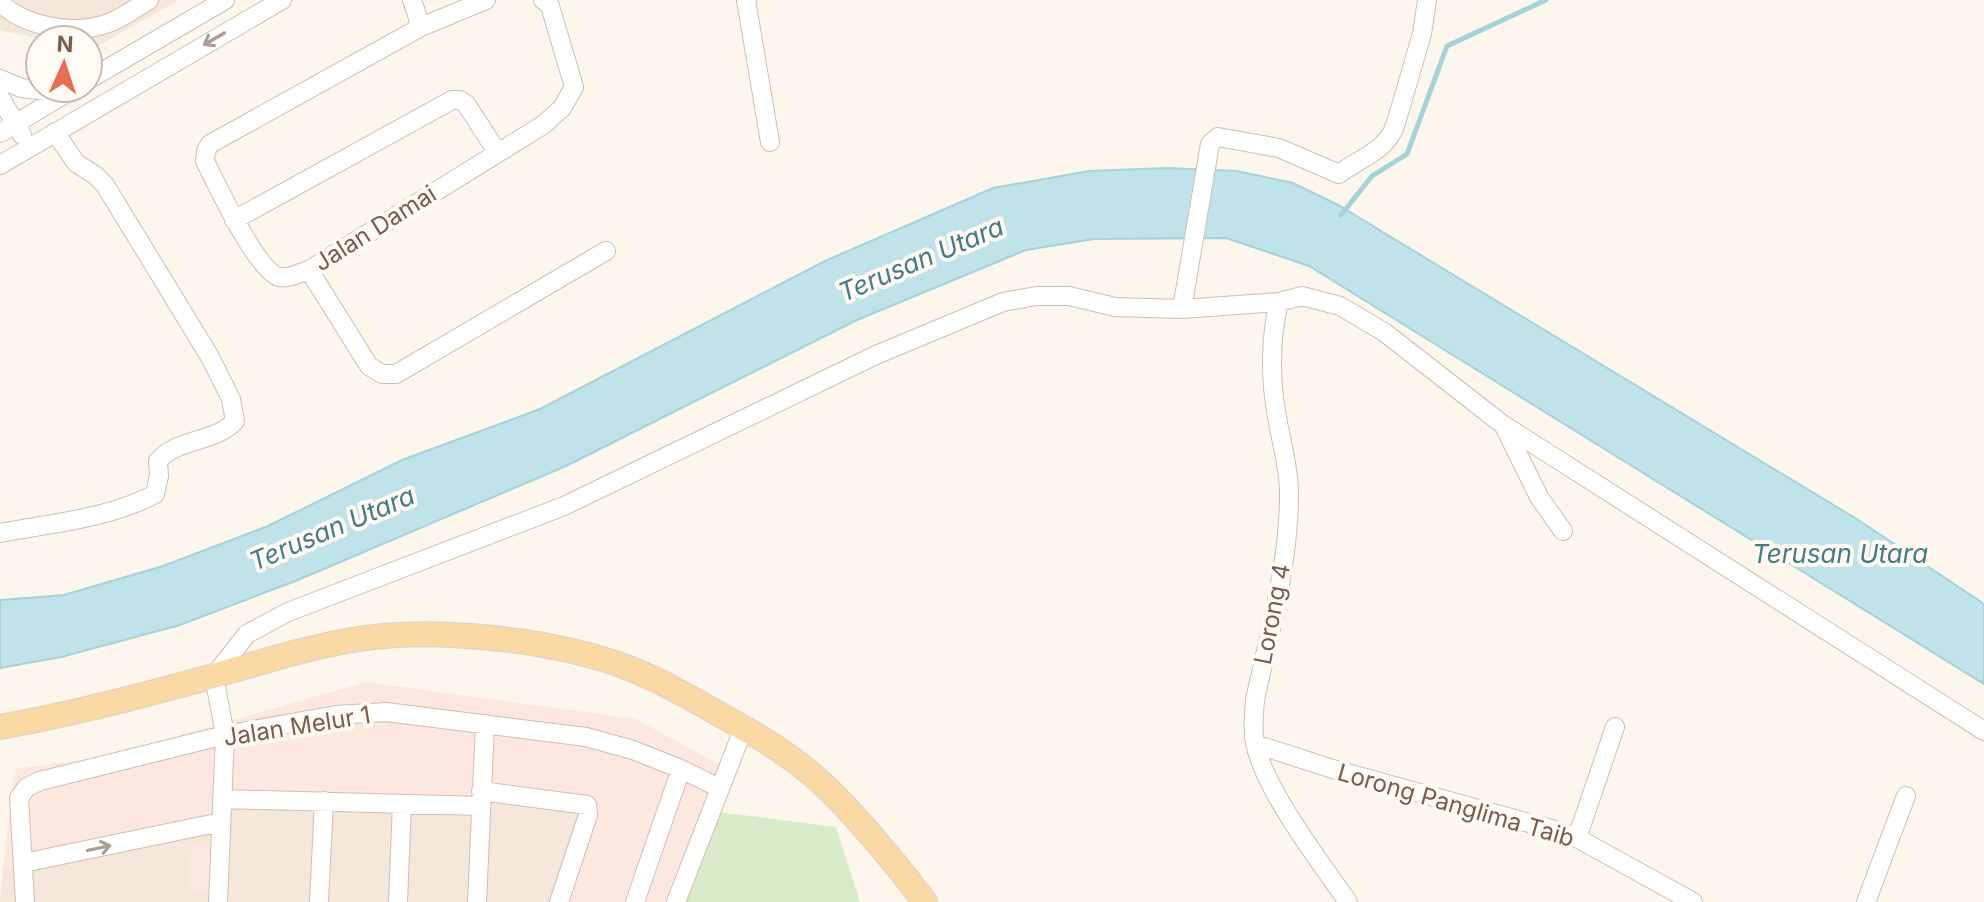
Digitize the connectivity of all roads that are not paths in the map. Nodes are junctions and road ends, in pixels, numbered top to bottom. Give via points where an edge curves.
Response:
1 (149, 0) edge
2 (225, 0) edge
3 (282, 0) edge
4 (412, 0) edge
5 (486, 0) edge
6 (543, 0) edge
7 (746, 0) edge
8 (1427, 0) edge
9 (0, 3) edge
10 (421, 27) junction
11 (104, 71) edge
12 (0, 79) edge
13 (24, 88) edge
14 (0, 97) edge
15 (48, 104) edge
16 (8, 128) edge
17 (55, 132) junction
18 (0, 141) edge
19 (770, 142) dead end
20 (30, 147) junction
21 (497, 152) junction
22 (6, 162) edge
23 (234, 220) junction
24 (606, 251) dead end
25 (309, 270) junction
26 (1279, 302) junction
27 (1182, 305) junction
28 (1502, 424) junction
29 (1563, 531) dead end
30 (0, 533) edge
31 (214, 676) junction
32 (485, 724) junction
33 (744, 727) junction
34 (1615, 727) dead end
35 (0, 730) edge
36 (1984, 731) edge
37 (225, 735) junction
38 (1255, 744) junction
39 (681, 769) junction
40 (719, 788) junction
41 (1906, 796) dead end
42 (481, 798) junction
43 (222, 799) junction
44 (324, 801) junction
45 (402, 804) junction
46 (221, 822) junction
47 (1577, 838) junction
48 (23, 863) junction
49 (25, 902) edge
50 (218, 902) edge
51 (319, 902) edge
52 (398, 902) edge
53 (477, 902) edge
54 (559, 902) edge
55 (635, 902) edge
56 (676, 902) edge
57 (925, 902) edge
58 (1348, 902) edge
59 (1693, 902) edge
60 (1866, 902) edge

1 - 9 street via 107,24 84,28 47,27 12,14
2 - 11 street
3 -> 17 street
4 - 10 street
5 - 10 street, Jalan Damai
6 - 21 street, Jalan Damai via 550,6 574,87 543,125
7 - 19 street
8 - 27 street via 1395,126 1383,147 1339,174 1249,141 1218,137 1210,144
10 - 23 street, Jalan Damai via 210,144 205,161
12 - 13 street
14 - 16 street
15 - 16 street
16 - 20 street
17 - 20 street
17 - 30 street via 76,163 105,185 210,357 231,399 235,421 226,431 165,453 158,461 155,494 137,504
18 - 22 street
20 - 22 street
21 - 23 street via 466,104 452,100
21 - 25 street, Jalan Damai
23 - 25 street, Jalan Damai via 269,272 290,277
24 - 25 street via 396,374 369,366
26 - 27 street
26 - 28 street via 1302,296 1340,306 1384,332
26 - 38 street, Lorong 4 via 1273,386 1287,457 1289,526 1255,700
27 - 31 street via 1115,307 1069,296 1003,302 876,355 564,506 288,612 247,634
28 - 29 street via 1539,497
28 - 36 street
31 - 33 main road via 355,639 476,637 557,648 624,666
31 - 35 main road
31 - 37 street
32 - 37 street, Jalan Melur 1 via 360,713
32 - 39 street, Jalan Melur 1 via 586,737
32 - 42 street
33 - 40 street
33 - 57 main road via 830,791
34 - 47 street
37 - 43 street
37 - 48 street, Jalan Melur 1 via 27,787 19,798
38 - 47 street, Lorong Panglima Taib
38 - 58 street, Lorong 4 via 1271,782
39 - 40 street, Jalan Melur 1
39 - 55 street
40 - 56 street
41 - 60 street
42 - 45 street
42 - 53 street
42 - 54 street via 587,805
43 - 44 street
43 - 46 street
44 - 45 street
44 - 51 street
45 - 52 street
48 -> 46 street
46 - 50 street
47 - 59 street, Lorong Panglima Taib
48 - 49 street

